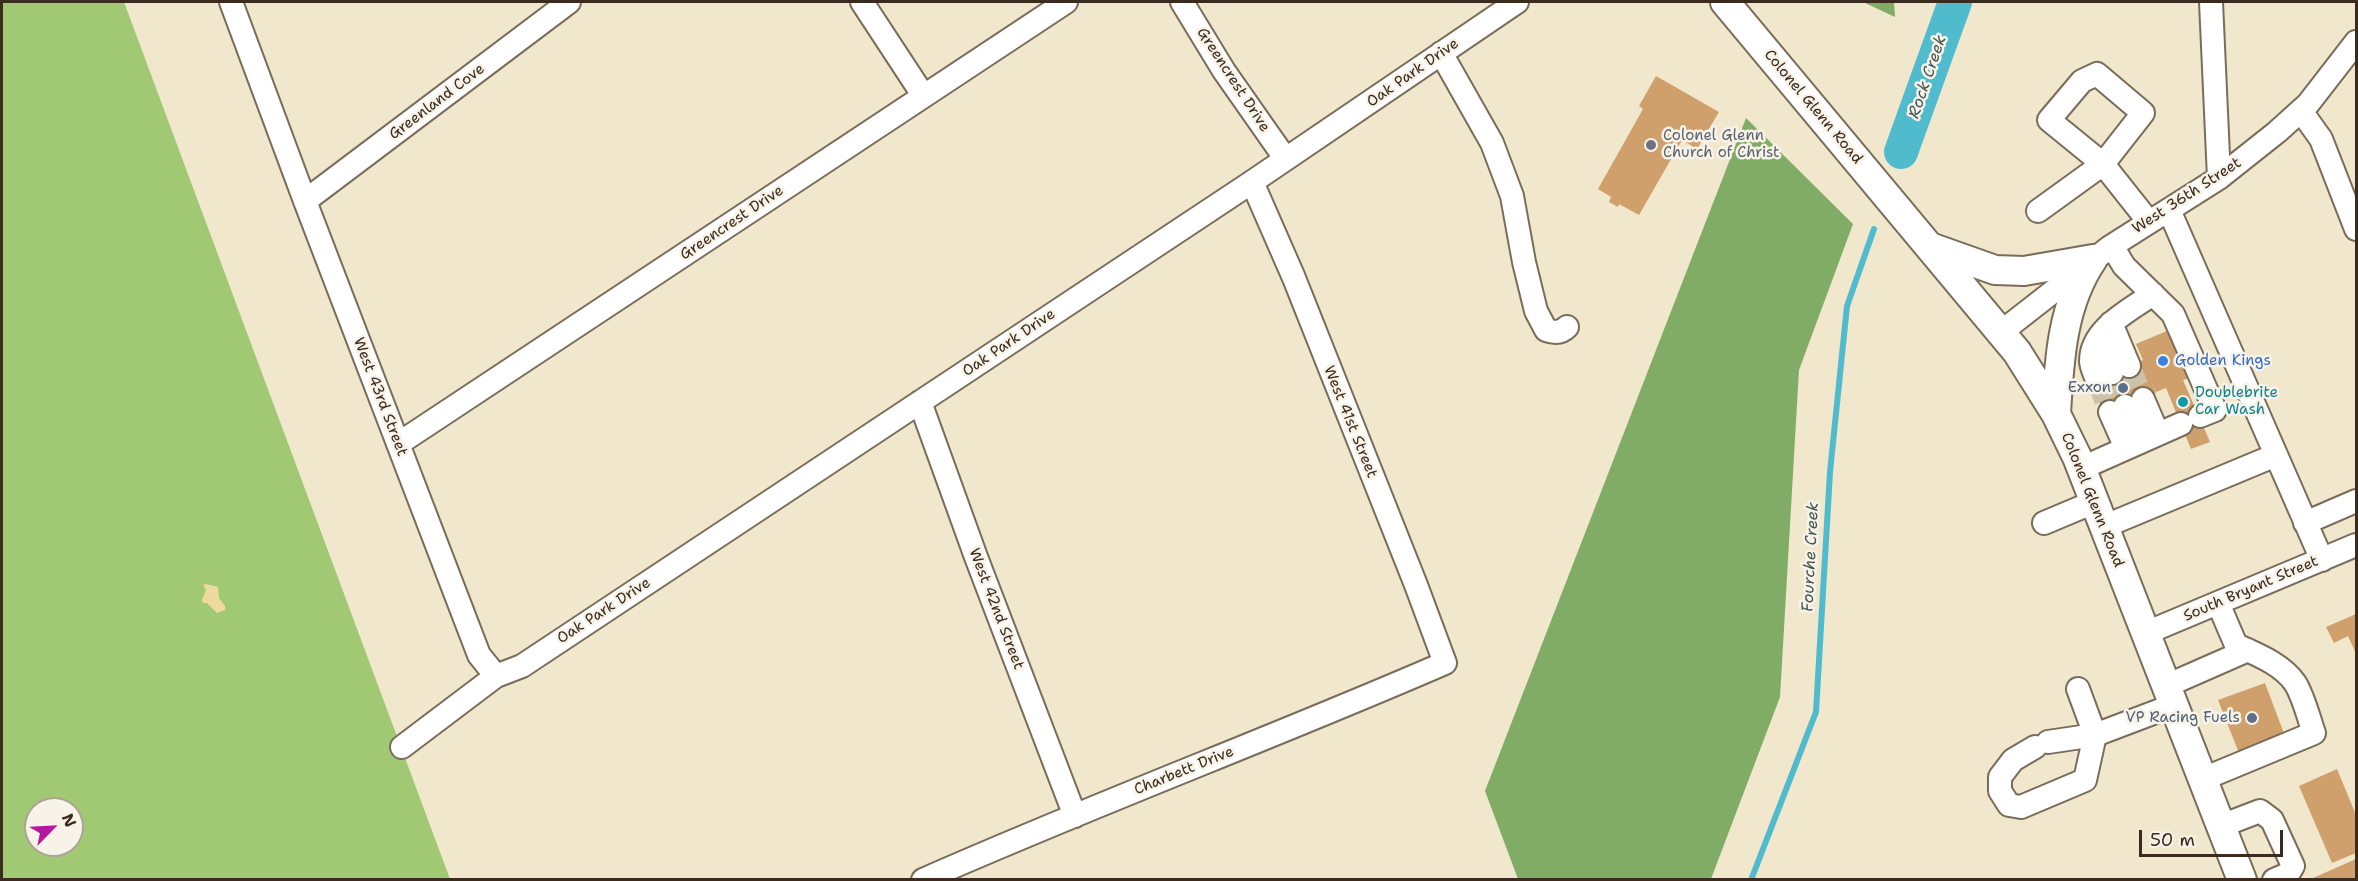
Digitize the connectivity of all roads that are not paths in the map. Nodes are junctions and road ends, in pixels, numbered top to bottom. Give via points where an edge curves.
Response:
1 (231, 2) edge
2 (569, 2) edge
3 (862, 2) edge
4 (1066, 2) edge
5 (1182, 2) edge
6 (1517, 2) edge
7 (1725, 2) edge
8 (2211, 2) edge
9 (2356, 42) edge
10 (1441, 53) junction
11 (923, 95) junction
12 (2301, 111) junction
13 (1285, 158) junction
14 (2218, 178) junction
15 (1252, 182) junction
16 (305, 201) junction
17 (2038, 210) dead end
18 (2169, 210) junction
19 (2149, 222) junction
20 (2356, 229) edge
21 (1928, 246) junction
22 (2102, 253) junction
23 (2153, 294) junction
24 (1567, 327) dead end
25 (2104, 332) junction
26 (2000, 333) junction
27 (920, 402) junction
28 (2056, 414) junction
29 (2142, 442) junction
30 (398, 444) junction
31 (2276, 455) junction
32 (2082, 468) junction
33 (2356, 501) edge
34 (2099, 514) junction
35 (2044, 523) dead end
36 (2305, 523) junction
37 (2356, 545) edge
38 (2322, 560) junction
39 (2218, 603) junction
40 (2146, 633) junction
41 (2248, 650) junction
42 (1445, 663) joint
43 (496, 676) junction
44 (2078, 689) dead end
45 (2170, 695) junction
46 (2095, 735) junction
47 (2051, 743) junction
48 (402, 747) dead end
49 (2013, 760) junction
50 (2203, 779) junction
51 (1074, 816) junction
52 (2221, 826) junction
53 (2284, 877) edge
54 (923, 879) edge
55 (2242, 879) edge

1 - 16 street, West 43rd Street
2 - 16 street, Greenland Cove
3 - 11 street
4 - 11 street, Greencrest Drive
5 - 13 street, Greencrest Drive
6 - 10 street, Oak Park Drive
7 - 21 main road, Colonel Glenn Road
8 - 14 street
9 - 12 street, West 36th Street
10 - 13 street, Oak Park Drive
10 - 24 street via 1492,142 1512,196 1536,311 1546,330 1563,331
11 - 30 street, Greencrest Drive
12 - 14 street, West 36th Street
12 - 20 street via 2321,139
13 - 15 street, Oak Park Drive
14 - 18 street, West 36th Street
15 - 27 street, Oak Park Drive
15 - 42 street, West 41st Street via 1294,278
16 - 30 street, West 43rd Street
17 - 19 street via 2103,164
18 - 19 street, West 36th Street
18 - 31 street
19 - 22 street, West 36th Street
21 - 22 main road via 1995,270 2024,271
21 - 26 main road, Colonel Glenn Road
22 - 23 street via 2124,266
22 - 26 street, West 36th Street
22 - 28 main road via 2081,276 2069,310
23 - 25 street
23 - 29 street via 2173,314 2215,410
25 - 25 street via 2112,373 2091,363 2094,346
26 - 28 main road, Colonel Glenn Road via 2017,352
27 - 43 street, Oak Park Drive via 522,666
27 - 51 street, West 42nd Street
28 - 32 main road, Colonel Glenn Road
29 - 29 street via 2126,406
29 - 32 street
30 - 43 street, West 43rd Street via 479,654
31 - 34 street
31 - 36 street
32 - 34 main road, Colonel Glenn Road
33 - 36 street
34 - 35 street
34 - 40 main road, Colonel Glenn Road
36 - 38 street
37 - 38 street, South Bryant Street
38 - 39 street, South Bryant Street
39 - 40 street, South Bryant Street
39 - 41 street via 2236,645
40 - 45 main road, Colonel Glenn Road
41 - 45 street
41 - 50 street via 2278,667 2296,684 2314,733
42 - 51 street, Charbett Drive
43 - 48 street
44 - 46 street
45 - 46 street
45 - 50 main road, Colonel Glenn Road
46 - 47 street
46 - 49 street via 2085,780 2021,807 2009,805 2000,791 2000,777
47 - 49 street
47 - 49 street via 2061,751 2027,761
50 - 52 main road, Colonel Glenn Road
51 - 54 street, Charbett Drive
52 - 53 street via 2260,811 2265,813 2293,866
52 - 55 main road, Colonel Glenn Road

